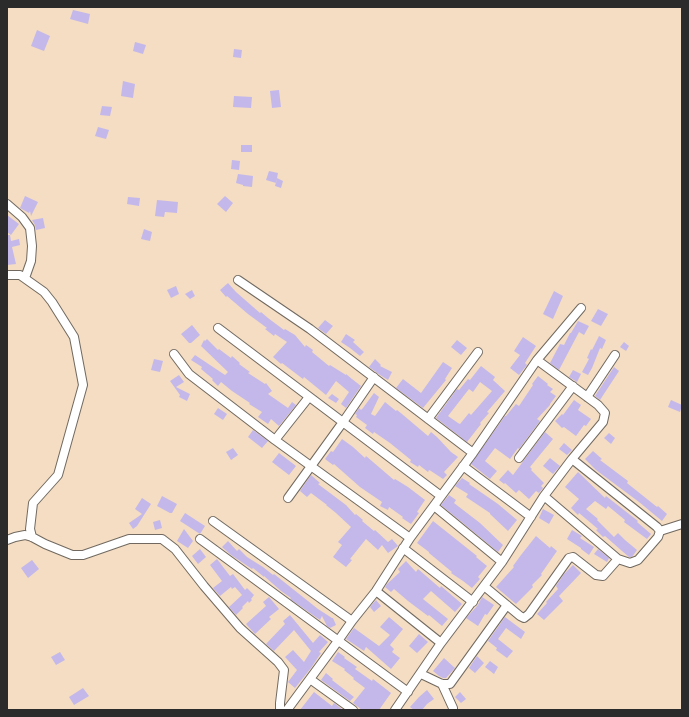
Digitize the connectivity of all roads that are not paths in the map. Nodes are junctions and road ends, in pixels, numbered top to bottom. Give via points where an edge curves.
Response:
1 (7, 204) edge
2 (7, 275) edge
3 (25, 278) junction
4 (238, 280) dead end
5 (581, 308) dead end
6 (218, 328) dead end
7 (478, 352) dead end
8 (174, 354) dead end
9 (615, 355) dead end
10 (537, 360) junction
11 (374, 377) junction
12 (573, 386) junction
13 (309, 397) junction
14 (587, 397) junction
15 (428, 418) junction
16 (344, 422) junction
17 (275, 440) junction
18 (473, 453) junction
19 (519, 458) dead end
20 (572, 459) junction
21 (312, 466) junction
22 (463, 466) junction
23 (441, 496) junction
24 (544, 496) junction
25 (288, 498) dead end
26 (434, 506) junction
27 (531, 517) junction
28 (213, 521) dead end
29 (682, 524) edge
30 (660, 532) junction
31 (32, 537) junction
32 (410, 538) junction
33 (7, 540) edge
34 (200, 540) dead end
35 (403, 548) junction
36 (618, 559) junction
37 (502, 562) junction
38 (484, 586) junction
39 (376, 591) junction
40 (473, 602) junction
41 (507, 605) junction
42 (352, 621) junction
43 (338, 641) junction
44 (442, 644) junction
45 (421, 674) junction
46 (310, 679) junction
47 (442, 684) junction
48 (408, 692) junction
49 (280, 710) edge
50 (287, 710) edge
51 (353, 710) edge
52 (395, 710) edge
53 (453, 710) edge

1 - 3 street via 30,228 31,261
2 - 3 street via 20,275
3 - 31 street via 44,292 74,337 83,385 58,475 33,503 30,529
4 - 11 street
5 - 10 street
6 - 13 street
7 - 15 street
8 - 17 street via 189,374
9 - 14 street
10 - 12 street
10 - 18 street
11 - 15 street
11 - 16 street
12 - 14 street
12 - 19 street
13 - 16 street
13 - 17 street
14 - 20 street via 605,413 603,422
15 - 18 street
16 - 21 street
16 - 23 street
17 - 21 street
18 - 22 street
20 - 24 street
20 - 30 street
21 - 25 street
21 - 32 street
22 - 23 street
22 - 27 street
23 - 26 street
24 - 27 street
24 - 36 street
26 - 32 street
26 - 37 street
27 - 37 street
28 - 42 street
29 - 30 street
30 - 36 street via 638,560 630,563
31 - 33 street via 25,535
31 - 49 street via 72,555 83,555 129,539 162,539 175,549 240,628 284,670
32 - 35 street
34 - 43 street
35 - 39 street
35 - 40 street
36 - 41 street via 603,576 596,575 573,557 569,558 524,618
37 - 38 street
38 - 40 street
38 - 41 street
39 - 42 street
39 - 44 street
40 - 44 street
41 - 47 street via 450,684
42 - 43 street
43 - 46 street
43 - 48 street
44 - 45 street
45 - 47 street
45 - 48 street
46 - 50 street
46 - 51 street
47 - 53 street
48 - 52 street

